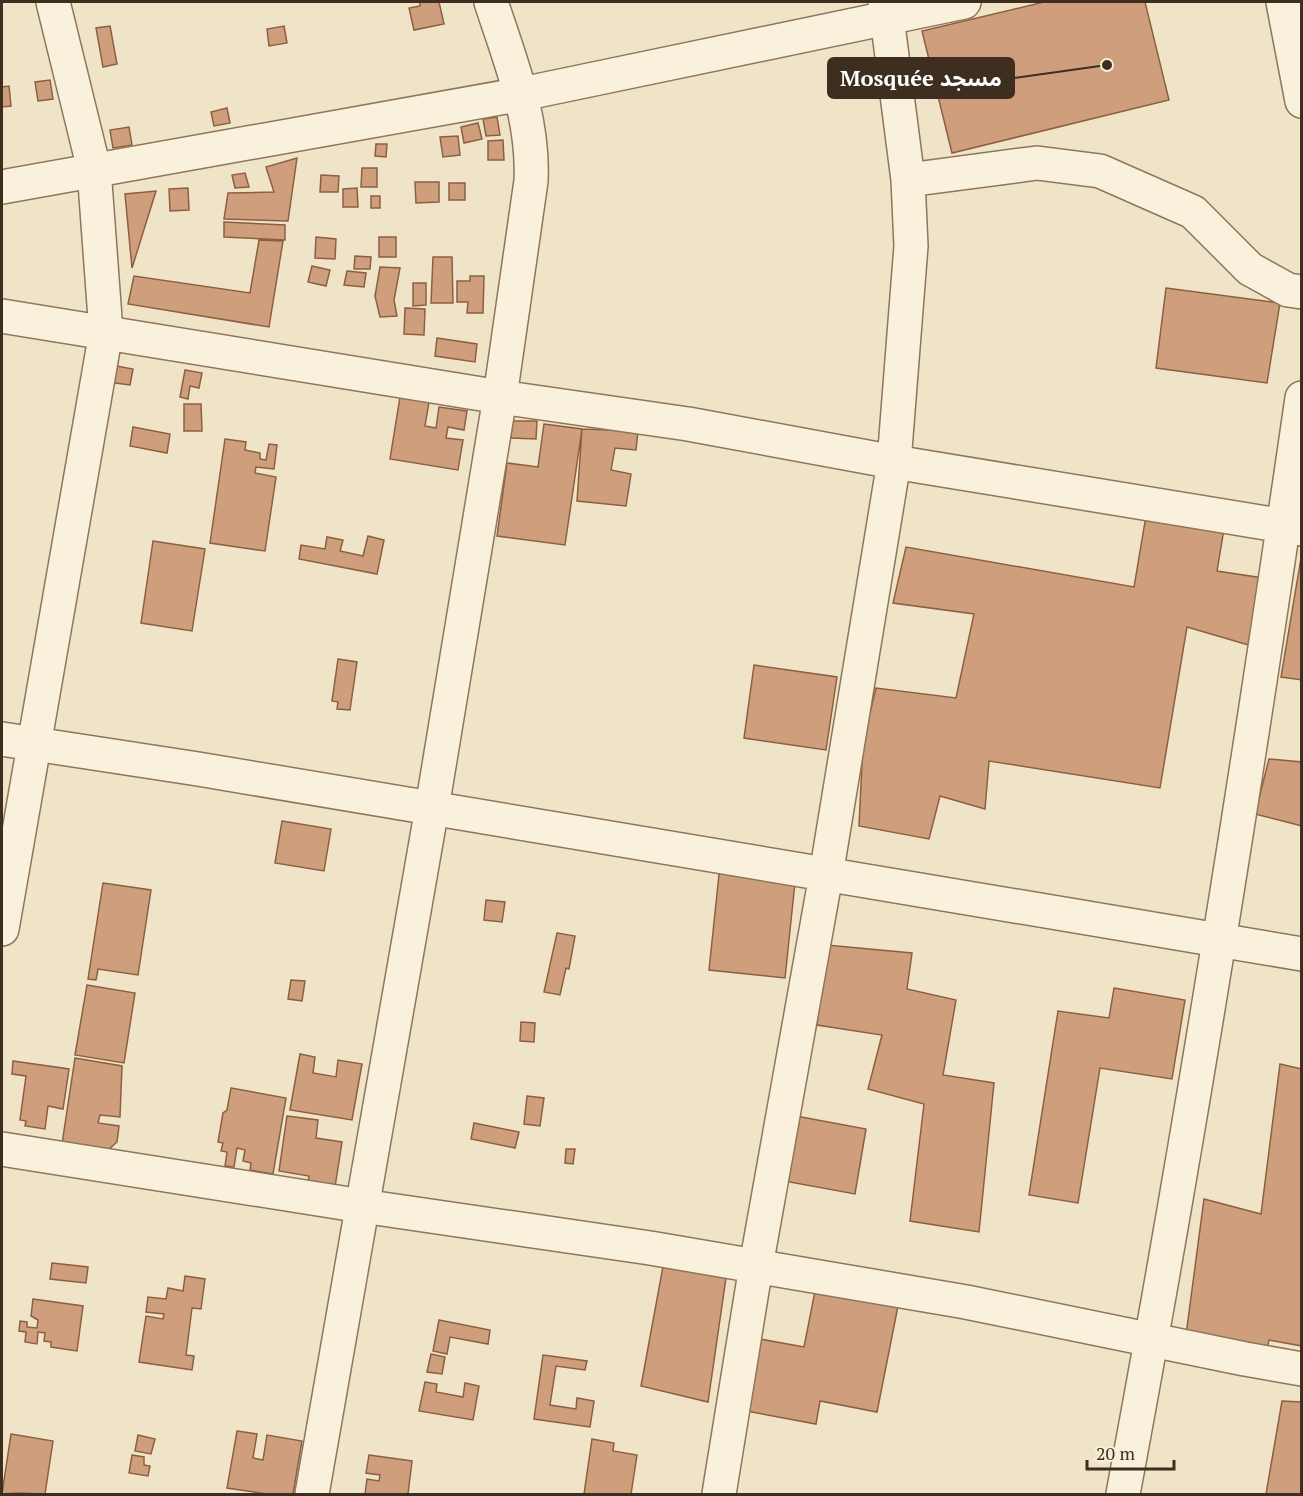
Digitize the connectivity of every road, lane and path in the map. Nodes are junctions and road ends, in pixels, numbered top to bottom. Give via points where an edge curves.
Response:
1 (53, 2) edge
2 (491, 2) edge
3 (964, 2) edge
4 (1283, 2) edge
5 (887, 10) edge
6 (522, 94) junction
7 (1302, 101) edge
8 (94, 169) junction
9 (908, 180) junction
10 (2, 187) edge
11 (1302, 292) edge
12 (2, 316) edge
13 (106, 333) junction
14 (500, 397) junction
15 (1302, 398) edge
16 (894, 462) junction
17 (1292, 527) edge
18 (2, 739) edge
19 (35, 744) junction
20 (432, 808) junction
21 (825, 874) junction
22 (2, 929) edge
23 (1220, 940) junction
24 (1302, 954) edge
25 (2, 1149) edge
26 (362, 1206) junction
27 (756, 1266) junction
28 (1151, 1340) junction
29 (1302, 1369) edge
30 (312, 1494) edge
31 (719, 1494) edge
32 (1123, 1494) edge

1 - 8 street
2 - 6 street
3 - 5 street
4 - 7 street
5 - 6 street
5 - 9 street
6 - 8 street
6 - 14 street via 532,157 531,181
8 - 10 street
8 - 13 street
9 - 11 street via 1037,163 1100,171 1193,212 1250,269 1288,290
9 - 16 street via 911,246
12 - 13 street
13 - 14 street
13 - 19 street
14 - 16 street via 688,424
14 - 20 street
15 - 17 street
16 - 17 street
16 - 21 street
17 - 23 street
18 - 19 street
19 - 20 street
19 - 22 street
20 - 21 street
20 - 26 street
21 - 23 street
21 - 27 street
23 - 24 street
23 - 28 street
25 - 26 street
26 - 27 street
26 - 30 street
27 - 28 street via 966,1302
27 - 31 street
28 - 29 street
28 - 32 street

